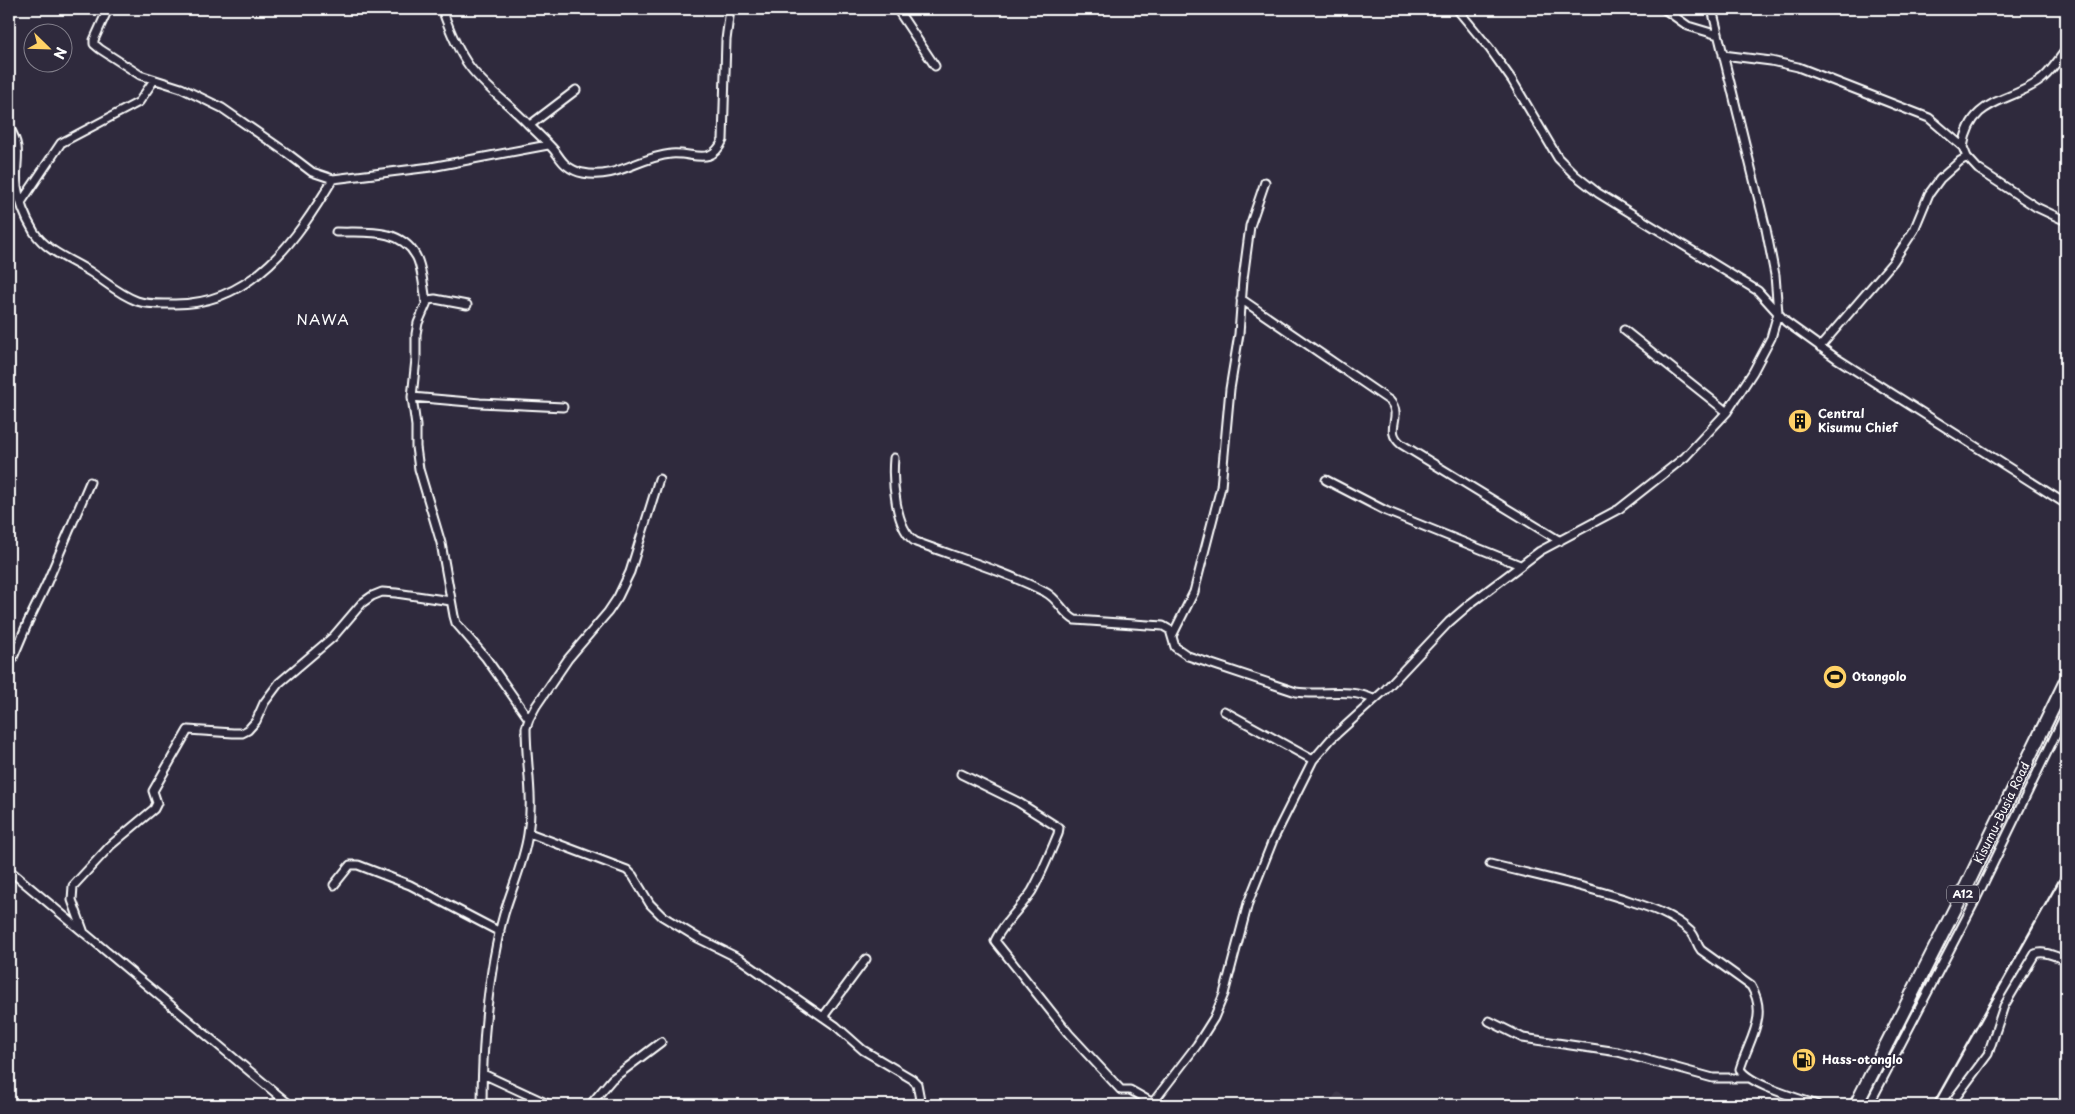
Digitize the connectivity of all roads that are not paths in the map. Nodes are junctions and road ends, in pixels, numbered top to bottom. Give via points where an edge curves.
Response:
1 (108, 9) edge
2 (442, 9) edge
3 (730, 9) edge
4 (897, 9) edge
5 (1457, 9) edge
6 (1664, 9) edge
7 (1712, 9) edge
8 (1718, 35) junction
9 (2066, 50) edge
10 (1723, 55) junction
11 (935, 66) dead end
12 (154, 80) junction
13 (576, 90) dead end
14 (530, 125) junction
15 (9, 128) edge
16 (548, 145) junction
17 (1963, 147) junction
18 (1967, 157) junction
19 (16, 174) junction
20 (9, 178) edge
21 (333, 179) junction
22 (1265, 182) dead end
23 (22, 201) junction
24 (2066, 221) edge
25 (336, 232) dead end
26 (1241, 299) junction
27 (426, 302) junction
28 (467, 305) dead end
29 (1778, 313) junction
30 (1624, 330) dead end
31 (1820, 347) junction
32 (412, 397) junction
33 (563, 407) dead end
34 (1727, 412) junction
35 (894, 458) dead end
36 (659, 479) dead end
37 (1326, 480) dead end
38 (90, 482) dead end
39 (2066, 504) edge
40 (1560, 540) junction
41 (1520, 565) junction
42 (451, 602) junction
43 (1172, 636) junction
44 (9, 667) edge
45 (2066, 681) edge
46 (1373, 699) junction
47 (1224, 711) dead end
48 (2066, 713) edge
49 (529, 719) junction
50 (1313, 760) junction
51 (961, 774) dead end
52 (528, 833) junction
53 (1490, 864) dead end
54 (9, 870) edge
55 (334, 884) dead end
56 (500, 932) junction
57 (84, 933) junction
58 (866, 959) dead end
59 (2066, 960) edge
60 (823, 1017) junction
61 (1489, 1021) dead end
62 (661, 1042) dead end
63 (482, 1074) junction
64 (1749, 1078) junction
65 (1152, 1104) edge
66 (290, 1105) edge
67 (482, 1105) edge
68 (550, 1105) edge
69 (590, 1105) edge
70 (920, 1105) edge
71 (1817, 1105) edge
72 (1856, 1105) edge
73 (1869, 1105) edge
74 (1950, 1105) edge

1 - 12 street via 94,44 140,75
2 - 14 street via 458,49 470,68
3 - 16 street via 723,140 715,153 709,156 671,154 609,174 583,174 571,170
4 - 11 street
5 - 29 street via 1512,80 1558,158 1575,175 1598,193 1758,291
6 - 8 street via 1688,26
7 - 8 street
8 - 10 street
9 - 17 street via 2039,81 1982,109 1964,138
10 - 17 street via 1798,67 1929,118
10 - 29 street via 1766,229
12 - 21 street via 180,88 222,108 312,172
12 - 23 street via 139,102 61,143
13 - 14 street
14 - 16 street
15 - 19 street via 18,145
16 - 21 street via 431,167
17 - 18 street
18 - 24 street via 1978,169 2015,194
18 - 31 street via 1940,179 1929,194 1914,230 1893,262
19 - 20 street
19 - 23 street
21 - 23 street via 285,250 265,269 238,287 199,303 148,303 130,298 44,243 26,215
22 - 26 street via 1250,226
25 - 27 street via 384,234 404,241 417,257
26 - 40 street via 1390,401 1396,412 1393,436 1401,444
26 - 43 street via 1221,487 1194,592
27 - 28 street via 436,299
27 - 32 street via 416,334
29 - 31 street
29 - 34 street via 1766,347
30 - 34 street
31 - 39 street
32 - 33 street
32 - 42 street via 419,469 441,543
34 - 40 street via 1685,457 1651,486 1620,509
35 - 43 street via 893,478 901,525 909,538 1045,592 1075,620 1163,626 1170,630
36 - 49 street via 630,572 618,597 568,659
37 - 41 street via 1386,510
38 - 44 street
40 - 41 street
41 - 46 street via 1449,622
42 - 49 street via 456,623 486,658
42 - 57 street via 396,593 382,592 372,596 356,609 334,637 279,683 248,730 233,733 188,730 153,791 157,803 154,809 111,845 73,886 72,900
43 - 46 street via 1175,647 1188,656 1296,692 1353,692
45 - 72 highway, Kisumu-Busia Road / A12
46 - 50 street
47 - 50 street
48 - 73 street via 1973,905
49 - 52 street via 526,740 532,802
50 - 65 street via 1273,840 1248,903 1224,994 1214,1018
51 - 65 street via 1018,802 1059,828 1032,890 995,941 1069,1034 1121,1090 1130,1090
52 - 56 street via 524,858
52 - 60 street via 627,870 662,916 740,959
53 - 64 street via 1587,887 1646,906 1693,933 1701,950 1752,986 1756,993 1759,1019 1740,1069
54 - 57 street
55 - 56 street via 350,865 358,865 410,885
56 - 63 street
57 - 66 street
58 - 60 street
59 - 74 street via 2046,953 2035,954 2004,1006 1988,1054
60 - 70 street via 863,1050 912,1079 917,1084
61 - 64 street via 1523,1038 1618,1052 1713,1078
62 - 69 street via 612,1079
63 - 67 street
63 - 68 street
64 - 71 street

